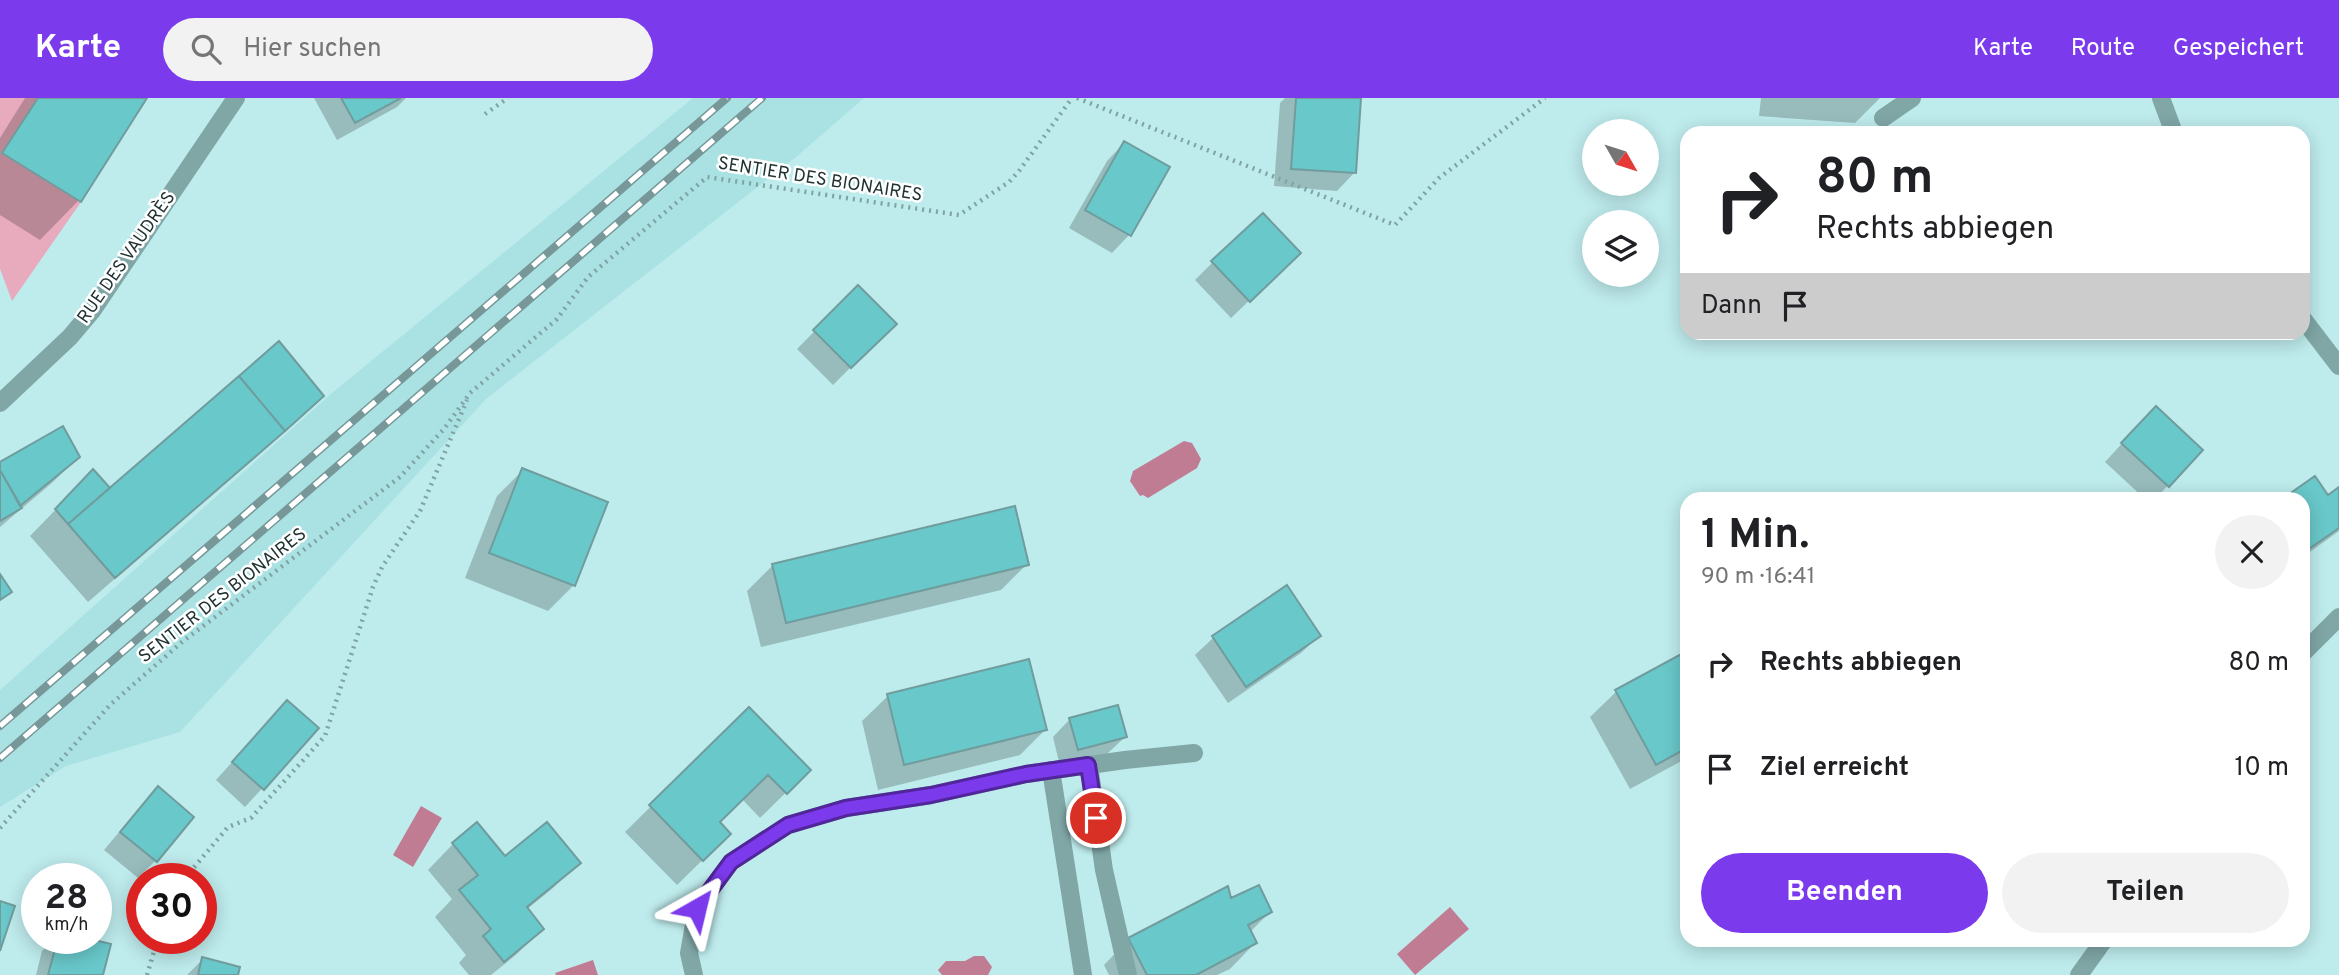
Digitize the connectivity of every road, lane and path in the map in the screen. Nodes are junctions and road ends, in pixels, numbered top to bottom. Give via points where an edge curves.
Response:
1 (236, 98) edge
2 (508, 98) edge
3 (1075, 98) edge
4 (1545, 98) edge
5 (1912, 98) edge
6 (2161, 98) edge
7 (485, 114) dead end
8 (1883, 118) dead end
9 (2171, 126) edge
10 (2310, 328) edge
11 (2339, 366) edge
12 (470, 393) junction
13 (0, 403) edge
14 (2339, 617) edge
15 (2310, 646) edge
16 (1194, 753) dead end
17 (1088, 765) junction
18 (1051, 771) junction
19 (0, 828) edge
20 (198, 863) edge
21 (2099, 947) edge
22 (153, 954) edge
23 (147, 975) edge
24 (694, 975) edge
25 (1083, 975) edge
26 (1128, 975) edge
27 (2079, 975) edge

1 - 13 street, RUE DES VAUDRÈS via 92,311
2 - 7 path
3 - 4 path, SENTIER DES BIONAIRES via 1395,225 1438,178
3 - 12 path, SENTIER DES BIONAIRES via 1009,182 959,215 707,177 588,277 557,319
5 - 8 street
6 - 9 street
10 - 11 street
12 - 19 path, SENTIER DES BIONAIRES via 400,477 182,642 110,705
12 - 20 path, SENTIER DES BIONAIRES via 420,512 373,587 325,736 251,818 228,828
14 - 15 street
16 - 17 street
17 - 18 street
17 - 26 street via 1104,870
18 - 24 street via 846,808 788,825 731,862 697,908 689,953
18 - 25 street
21 - 27 street
22 - 23 path

